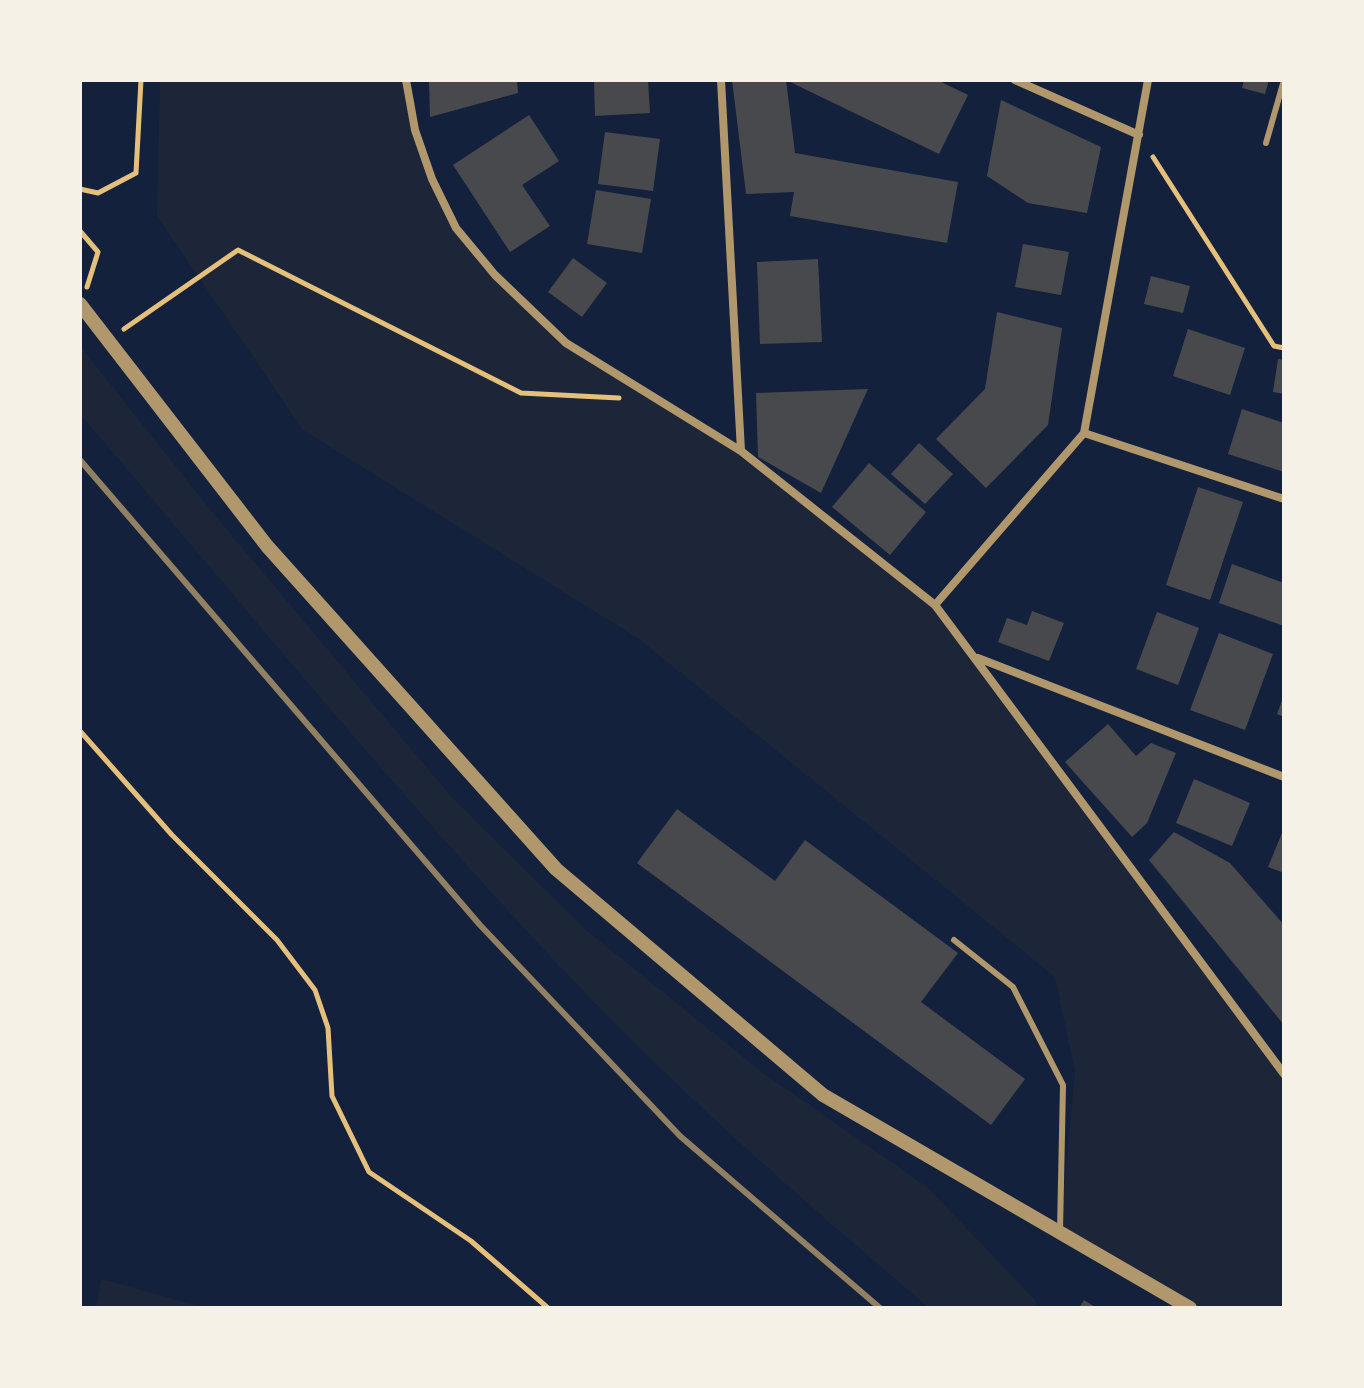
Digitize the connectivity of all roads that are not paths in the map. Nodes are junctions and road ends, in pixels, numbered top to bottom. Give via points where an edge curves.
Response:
1 (406, 80) edge
2 (721, 80) edge
3 (1015, 80) edge
4 (1148, 80) edge
5 (1284, 80) edge
6 (1139, 135) junction
7 (1266, 143) dead end
8 (81, 304) edge
9 (1084, 433) junction
10 (741, 451) junction
11 (1284, 499) edge
12 (935, 605) junction
13 (977, 658) junction
14 (1284, 777) edge
15 (954, 940) dead end
16 (1284, 1074) edge
17 (1060, 1233) junction
18 (1190, 1308) edge

1 - 10 street via 415,130 456,228 526,306 566,343
2 - 10 street
3 - 6 street
4 - 6 street
5 - 7 lane
6 - 9 street
8 - 17 street via 267,546 556,869 823,1095
9 - 11 street
9 - 12 street
10 - 12 street
12 - 13 street
13 - 14 street
13 - 16 street
15 - 17 lane via 1013,987 1063,1085
17 - 18 street

